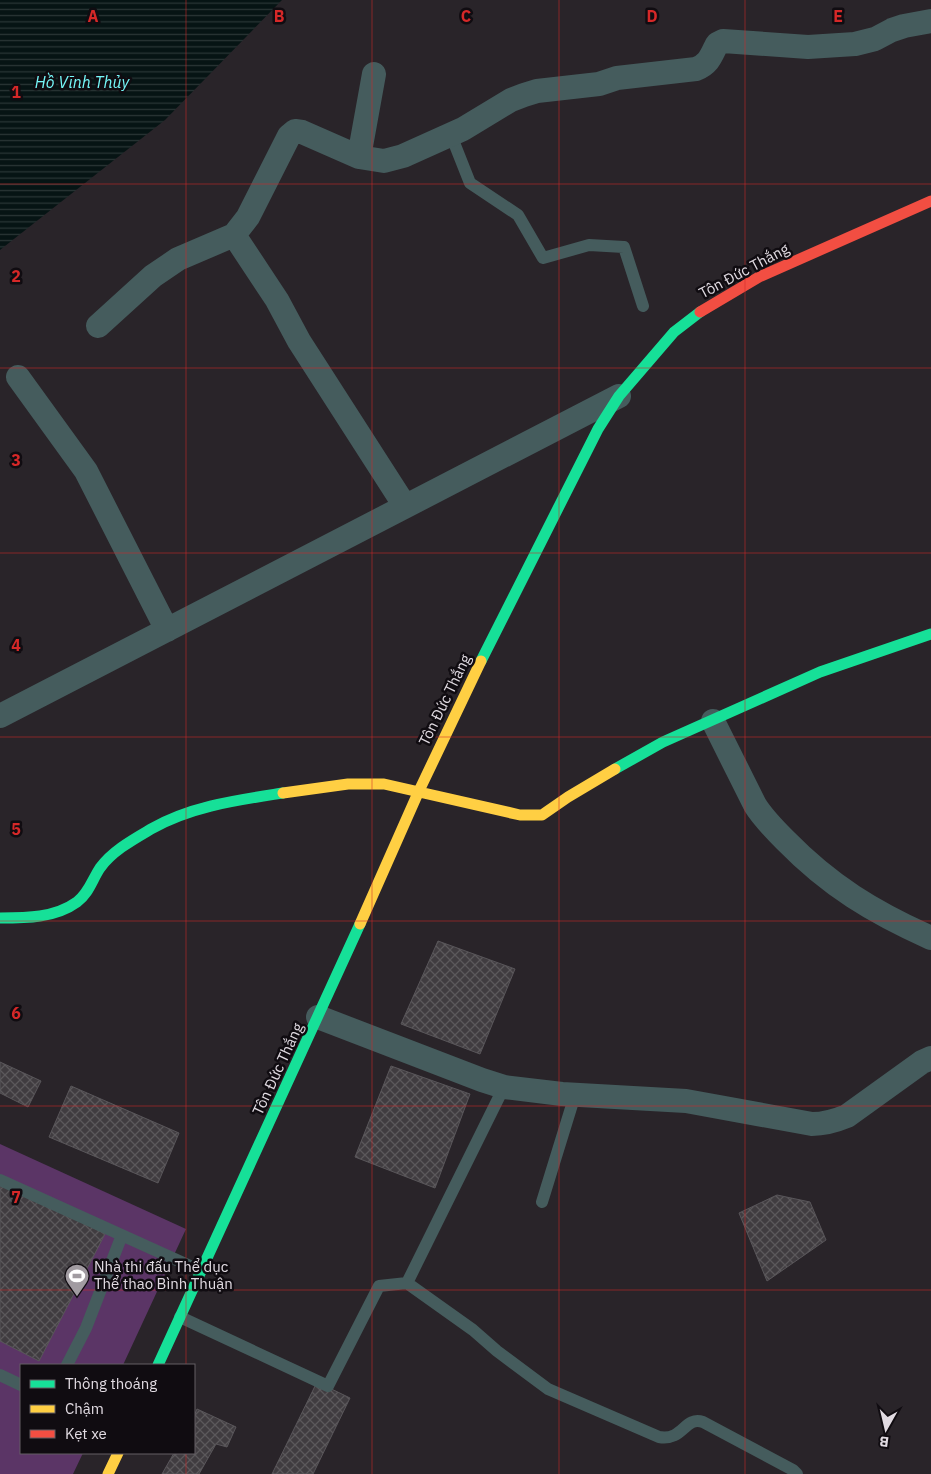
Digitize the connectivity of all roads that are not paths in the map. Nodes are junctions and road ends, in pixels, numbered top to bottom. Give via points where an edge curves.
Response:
1 (931, 21) edge
2 (374, 74) dead end
3 (450, 134) junction
4 (360, 157) junction
5 (931, 201) edge
6 (234, 235) junction
7 (644, 306) dead end
8 (98, 326) dead end
9 (18, 377) dead end
10 (618, 396) junction
11 (405, 506) junction
12 (167, 630) junction
13 (931, 634) edge
14 (1, 712) edge
15 (712, 721) junction
16 (418, 793) junction
17 (0, 918) edge
18 (931, 938) edge
19 (318, 1017) junction
20 (931, 1057) edge
21 (504, 1087) junction
22 (575, 1094) junction
23 (0, 1180) edge
24 (542, 1202) dead end
25 (122, 1235) junction
26 (201, 1271) junction
27 (407, 1283) junction
28 (180, 1317) junction
29 (68, 1364) edge
30 (158, 1364) edge
31 (0, 1375) edge
32 (20, 1385) edge
33 (118, 1454) edge
34 (108, 1474) edge
35 (797, 1474) edge

1 - 3 street via 904,26 855,44 808,46 723,41 717,44 710,61 696,69 537,91
2 - 4 street
3 - 4 street via 403,156 384,161
3 - 7 lane via 470,183 518,215 542,258 589,245 624,247
4 - 6 street via 295,131 289,136 248,217
5 - 10 street, Tôn Đức Thắng via 759,277 700,312 674,332
6 - 8 street via 178,259 153,276
6 - 11 street
9 - 12 street via 86,471
10 - 11 street
10 - 16 street, Tôn Đức Thắng via 515,591
11 - 12 street
12 - 14 street
13 - 15 street via 820,672
15 - 16 street via 638,754 542,815 520,815
15 - 18 street via 762,816 797,852 836,887
16 - 17 street via 384,784 346,783 192,812 152,828 115,854 102,866 90,889 71,906 52,914
16 - 19 street, Tôn Đức Thắng
19 - 21 street
19 - 26 street, Tôn Đức Thắng
20 - 22 street via 847,1116 822,1124 686,1101
21 - 22 street
21 - 27 lane
22 - 24 lane
23 - 25 lane
25 - 26 lane
25 - 29 lane via 86,1328
26 - 28 street, Tôn Đức Thắng
27 - 28 lane via 379,1286 328,1386
27 - 35 lane via 548,1389 659,1438 677,1435 698,1420
28 - 30 street, Tôn Đức Thắng
31 - 32 lane
33 - 34 street

